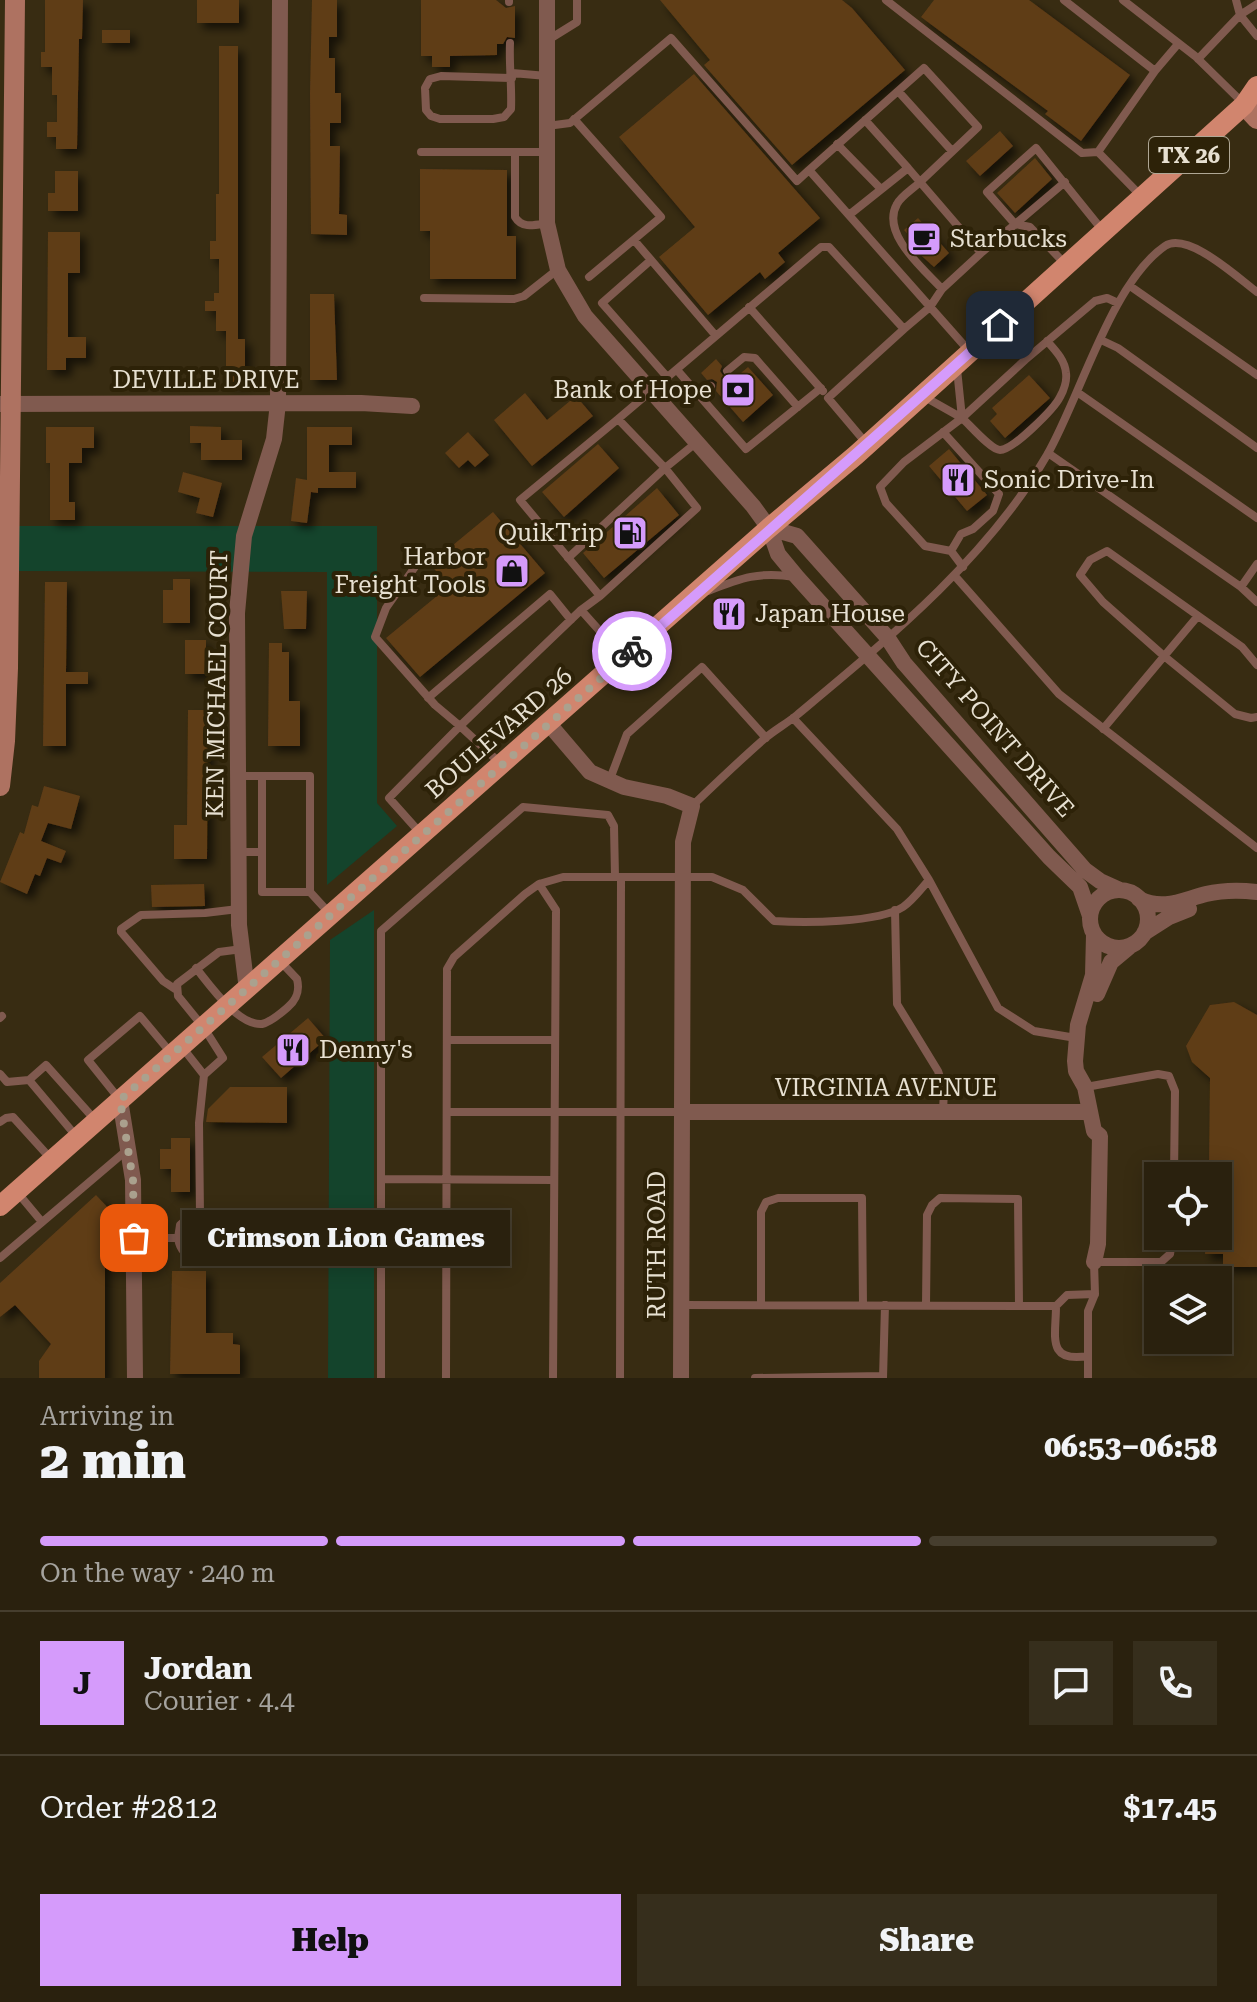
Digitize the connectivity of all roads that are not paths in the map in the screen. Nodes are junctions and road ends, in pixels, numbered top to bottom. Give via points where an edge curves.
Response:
1 (15, 0) edge
2 (280, 0) edge
3 (547, 0) edge
4 (577, 0) edge
5 (886, 0) edge
6 (1064, 0) edge
7 (1123, 0) edge
8 (1236, 0) edge
9 (1257, 4) edge
10 (1240, 15) junction
11 (1257, 36) edge
12 (547, 40) junction
13 (510, 43) dead end
14 (1178, 44) junction
15 (1198, 59) junction
16 (1155, 71) junction
17 (512, 75) junction
18 (547, 76) junction
19 (1257, 86) edge
20 (898, 91) junction
21 (1253, 108) edge
22 (574, 119) junction
23 (865, 120) junction
24 (546, 126) junction
25 (837, 144) junction
26 (952, 151) junction
27 (421, 152) dead end
28 (515, 152) junction
29 (546, 152) junction
30 (1098, 152) junction
31 (7, 161) edge
32 (908, 168) junction
33 (809, 170) junction
34 (920, 182) junction
35 (1065, 182) junction
36 (881, 189) junction
37 (1142, 197) junction
38 (849, 215) junction
39 (547, 223) junction
40 (1015, 224) junction
41 (1103, 232) junction
42 (634, 240) junction
43 (981, 253) junction
44 (651, 260) junction
45 (1066, 266) junction
46 (558, 270) junction
47 (589, 277) dead end
48 (1130, 286) junction
49 (942, 289) junction
50 (1257, 292) edge
51 (424, 298) dead end
52 (1118, 303) junction
53 (749, 307) junction
54 (930, 307) junction
55 (904, 329) junction
56 (716, 336) junction
57 (1101, 340) junction
58 (1047, 341) junction
59 (964, 359) junction
60 (677, 370) junction
61 (727, 371) dead end
62 (1257, 375) edge
63 (668, 378) junction
64 (711, 386) dead end
65 (821, 388) junction
66 (651, 392) junction
67 (1077, 392) junction
68 (700, 396) junction
69 (922, 396) junction
70 (828, 398) junction
71 (278, 403) junction
72 (6, 404) edge
73 (412, 406) dead end
74 (798, 407) junction
75 (1051, 409) junction
76 (1066, 416) junction
77 (962, 418) junction
78 (618, 419) junction
79 (943, 432) junction
80 (697, 442) junction
81 (868, 445) junction
82 (1257, 448) edge
83 (1048, 453) junction
84 (665, 468) junction
85 (1257, 518) edge
86 (769, 528) junction
87 (951, 551) junction
88 (424, 554) dead end
89 (568, 558) junction
90 (1257, 564) edge
91 (963, 567) junction
92 (954, 575) junction
93 (797, 577) junction
94 (1241, 587) junction
95 (600, 596) junction
96 (693, 597) junction
97 (1257, 602) edge
98 (581, 610) junction
99 (1197, 617) junction
100 (571, 620) junction
101 (887, 637) junction
102 (866, 656) junction
103 (1164, 656) junction
104 (624, 658) junction
105 (1257, 665) edge
106 (428, 698) junction
107 (1257, 717) edge
108 (793, 718) junction
109 (549, 724) junction
110 (460, 726) junction
111 (1103, 729) junction
112 (766, 738) junction
113 (502, 765) junction
114 (238, 776) junction
115 (262, 776) junction
116 (610, 779) junction
117 (0, 786) edge
118 (692, 806) junction
119 (422, 835) junction
120 (1257, 848) edge
121 (239, 852) junction
122 (262, 852) junction
123 (683, 876) junction
124 (618, 877) junction
125 (929, 880) junction
126 (539, 884) junction
127 (1120, 890) junction
128 (310, 892) junction
129 (1257, 892) edge
130 (1139, 899) junction
131 (1257, 901) edge
132 (239, 909) junction
133 (895, 910) junction
134 (332, 915) junction
135 (1090, 916) junction
136 (1144, 933) junction
137 (1094, 935) junction
138 (1129, 947) junction
139 (242, 949) junction
140 (280, 961) junction
141 (196, 968) junction
142 (175, 989) junction
143 (247, 990) junction
144 (227, 1007) junction
145 (204, 1028) junction
146 (1077, 1038) junction
147 (447, 1040) junction
148 (555, 1040) junction
149 (177, 1051) junction
150 (0, 1074) edge
151 (204, 1075) junction
152 (29, 1080) junction
153 (1084, 1085) junction
154 (120, 1100) junction
155 (447, 1112) junction
156 (555, 1112) junction
157 (620, 1112) junction
158 (681, 1112) junction
159 (943, 1112) junction
160 (1090, 1112) junction
161 (96, 1121) junction
162 (0, 1122) edge
163 (77, 1137) junction
164 (129, 1148) junction
165 (52, 1160) junction
166 (1174, 1162) edge
167 (381, 1179) junction
168 (447, 1179) junction
169 (554, 1180) junction
170 (16, 1192) junction
171 (0, 1206) edge
172 (200, 1215) junction
173 (42, 1222) junction
174 (134, 1238) junction
175 (178, 1238) junction
176 (1171, 1250) edge
177 (1, 1256) edge
178 (1094, 1262) junction
179 (1095, 1294) junction
180 (681, 1305) junction
181 (761, 1305) junction
182 (863, 1305) junction
183 (885, 1305) junction
184 (926, 1305) junction
185 (1019, 1305) junction
186 (1056, 1306) junction
187 (1088, 1356) junction
188 (883, 1377) edge
189 (135, 1378) edge
190 (381, 1378) edge
191 (446, 1378) edge
192 (553, 1378) edge
193 (620, 1378) edge
194 (681, 1378) edge
195 (755, 1378) edge
196 (1088, 1378) edge

1 - 31 street
2 - 71 street, KEN MICHAEL COURT
3 - 12 street, CITY POINT DRIVE
4 - 12 lane via 577,22
5 - 30 lane via 1082,153
6 - 16 lane
7 - 14 lane
8 - 10 lane
9 - 10 lane
10 - 11 lane
10 - 15 lane
12 - 18 street, CITY POINT DRIVE
13 - 17 lane
14 - 15 lane
14 - 16 lane
15 - 21 lane
16 - 30 lane
17 - 17 lane via 511,109 504,117 440,119 426,110 430,79
17 - 18 lane
18 - 24 street, CITY POINT DRIVE
19 - 21 main road, BOULEVARD 26 / TX 26
20 - 23 lane
20 - 26 lane
20 - 26 lane via 924,68 978,127
21 - 37 main road, BOULEVARD 26 / TX 26
22 - 24 lane
22 - 33 lane via 671,38 797,181
22 - 42 lane via 661,217
23 - 25 lane
23 - 32 lane
24 - 29 street, CITY POINT DRIVE
25 - 33 lane
25 - 36 lane
26 - 34 lane
27 - 28 lane
28 - 29 lane
28 - 39 lane via 515,217 527,226
29 - 39 street, CITY POINT DRIVE
30 - 37 lane
31 - 72 street
32 - 34 lane
32 - 36 lane
33 - 38 lane
34 - 43 lane
34 - 49 lane via 897,204 896,236
35 - 40 lane
35 - 40 lane via 1036,148 987,192
35 - 41 lane
36 - 38 lane
37 - 41 main road, BOULEVARD 26 / TX 26
38 - 54 lane
39 - 46 street, CITY POINT DRIVE
40 - 43 lane
40 - 45 lane via 1030,227
41 - 45 main road, BOULEVARD 26 / TX 26
42 - 44 lane
42 - 47 lane
43 - 49 lane
44 - 56 lane
44 - 63 lane via 602,303
45 - 59 main road, BOULEVARD 26 / TX 26
46 - 51 lane via 514,299
46 - 66 street, CITY POINT DRIVE via 585,316
48 - 50 lane via 1166,245 1180,242
48 - 52 lane
48 - 62 lane
49 - 54 lane
52 - 57 lane
52 - 58 lane via 1107,298 1095,301
53 - 55 lane via 821,247 829,247
53 - 56 lane
53 - 65 lane
54 - 55 lane
54 - 59 lane
55 - 70 lane
56 - 60 lane
57 - 67 lane
57 - 82 lane
58 - 75 lane via 1066,372 1064,389
58 - 77 lane
59 - 69 main road, BOULEVARD 26 / TX 26
59 - 77 lane
60 - 63 lane
60 - 68 lane
61 - 74 lane via 744,357 755,358
63 - 66 lane
64 - 68 lane
65 - 70 lane
65 - 74 lane
66 - 78 lane
66 - 80 street, CITY POINT DRIVE
67 - 76 lane
67 - 85 lane
68 - 74 lane via 746,449
69 - 77 lane
69 - 81 main road, BOULEVARD 26 / TX 26
70 - 81 lane
71 - 72 street, DEVILLE DRIVE
71 - 73 street, DEVILLE DRIVE
71 - 114 street, KEN MICHAEL COURT via 274,439 241,561
72 - 117 street via 8,668
75 - 76 lane
75 - 77 lane via 1011,447 1000,450 991,448
76 - 83 lane
77 - 79 lane
78 - 84 lane
78 - 89 lane via 520,500
79 - 87 lane via 999,494 993,511 961,534
79 - 87 lane via 880,487 886,503 925,546
80 - 84 lane
80 - 86 street, CITY POINT DRIVE
81 - 86 main road, BOULEVARD 26 / TX 26
83 - 91 lane via 1018,503
83 - 94 lane
84 - 89 lane
84 - 95 lane via 697,508
86 - 93 street, CITY POINT DRIVE via 778,554
86 - 96 main road, BOULEVARD 26 / TX 26
86 - 101 street, CITY POINT DRIVE via 797,536
87 - 91 lane
88 - 106 lane via 386,608 375,637
89 - 95 lane
90 - 94 lane
91 - 92 lane
92 - 101 lane
92 - 111 lane via 1059,694
93 - 96 lane via 752,575
93 - 102 street, CITY POINT DRIVE
94 - 97 lane
95 - 98 lane
96 - 104 main road, BOULEVARD 26 / TX 26
98 - 100 lane
98 - 104 lane
99 - 103 lane
99 - 103 lane via 1107,551 1090,560 1080,575
99 - 105 lane via 1242,647
100 - 106 lane via 550,594
100 - 110 lane
101 - 102 lane
101 - 127 street, CITY POINT DRIVE via 1085,870
102 - 108 lane
102 - 135 street, CITY POINT DRIVE via 1080,887
103 - 107 lane via 1235,714
103 - 111 lane
104 - 109 main road, BOULEVARD 26 / TX 26
106 - 110 lane
108 - 112 lane
108 - 125 lane via 897,829
109 - 113 main road, BOULEVARD 26 / TX 26
109 - 116 street via 590,772
110 - 113 lane
110 - 119 lane via 389,798
111 - 120 lane
112 - 116 lane via 702,667 627,734
112 - 118 lane
113 - 119 main road, BOULEVARD 26 / TX 26
114 - 115 lane
114 - 121 street, KEN MICHAEL COURT
115 - 122 lane
115 - 128 lane via 310,776
116 - 118 street
118 - 123 street, RUTH ROAD via 683,842
119 - 134 main road, BOULEVARD 26 / TX 26
121 - 122 lane
121 - 132 street, KEN MICHAEL COURT
122 - 128 lane via 262,892
123 - 124 lane
123 - 133 lane via 731,883 774,921 832,920
123 - 158 street, RUTH ROAD
124 - 126 lane via 563,877
124 - 157 lane
124 - 167 lane via 614,826 608,815 523,807 381,931
125 - 133 lane
125 - 146 lane via 998,1008 1034,1031
126 - 147 lane via 454,957 447,969
126 - 148 lane via 556,910
127 - 130 street
127 - 135 street via 1101,897
128 - 134 lane
129 - 130 street via 1208,894 1168,905
130 - 136 street via 1148,916
131 - 136 street via 1197,906
132 - 139 street, KEN MICHAEL COURT
132 - 142 lane via 141,915 121,929
133 - 159 lane via 897,1004 938,1071
134 - 140 main road, BOULEVARD 26 / TX 26
135 - 137 street
136 - 138 street
137 - 138 street via 1110,947
137 - 146 street via 1093,975
138 - 153 street via 1106,969 1095,1000 1085,1042
139 - 141 lane via 219,952
139 - 143 street, KEN MICHAEL COURT
140 - 143 main road, BOULEVARD 26 / TX 26
140 - 144 lane via 299,986 290,1005 264,1024
141 - 142 lane
141 - 144 lane
142 - 145 lane
143 - 144 main road, BOULEVARD 26 / TX 26
144 - 145 main road, BOULEVARD 26 / TX 26
145 - 149 main road, BOULEVARD 26 / TX 26
145 - 151 lane via 223,1058
146 - 153 street via 1076,1071
147 - 148 lane
147 - 155 lane
148 - 156 lane
149 - 151 lane
149 - 154 main road, BOULEVARD 26 / TX 26
149 - 154 lane via 140,1016 88,1060
150 - 152 lane via 7,1082
151 - 172 lane
152 - 161 lane via 46,1065
152 - 163 lane
153 - 160 street
153 - 166 lane via 1169,1076 1175,1091
154 - 161 main road, BOULEVARD 26 / TX 26
154 - 164 street
155 - 156 lane
155 - 168 lane
156 - 157 lane
156 - 169 lane
157 - 158 lane
157 - 193 lane
158 - 159 street, VIRGINIA AVENUE
158 - 180 street, RUTH ROAD
159 - 160 street, VIRGINIA AVENUE
160 - 178 street via 1100,1136
161 - 163 main road, BOULEVARD 26 / TX 26
162 - 165 lane via 13,1117 19,1121
163 - 165 main road, BOULEVARD 26 / TX 26
164 - 173 lane
164 - 174 street
165 - 170 main road, BOULEVARD 26 / TX 26
167 - 168 lane
167 - 190 lane
168 - 169 lane
168 - 191 lane
169 - 192 lane
170 - 171 main road, BOULEVARD 26 / TX 26
170 - 173 lane
172 - 175 lane via 180,1225
172 - 175 lane via 308,1216 307,1260 199,1258 186,1255
173 - 177 lane
174 - 175 lane
174 - 189 street
176 - 178 lane via 1161,1262
178 - 179 lane
179 - 186 lane via 1067,1295
179 - 187 lane via 1088,1311
180 - 181 lane
180 - 194 street, RUTH ROAD
181 - 182 lane
181 - 182 lane via 761,1212 766,1202 778,1198 862,1198
182 - 183 lane
183 - 184 lane
183 - 188 lane
184 - 185 lane
184 - 185 lane via 927,1215 940,1198 1018,1199
185 - 186 lane
186 - 187 lane via 1058,1353
187 - 196 lane
188 - 195 lane

